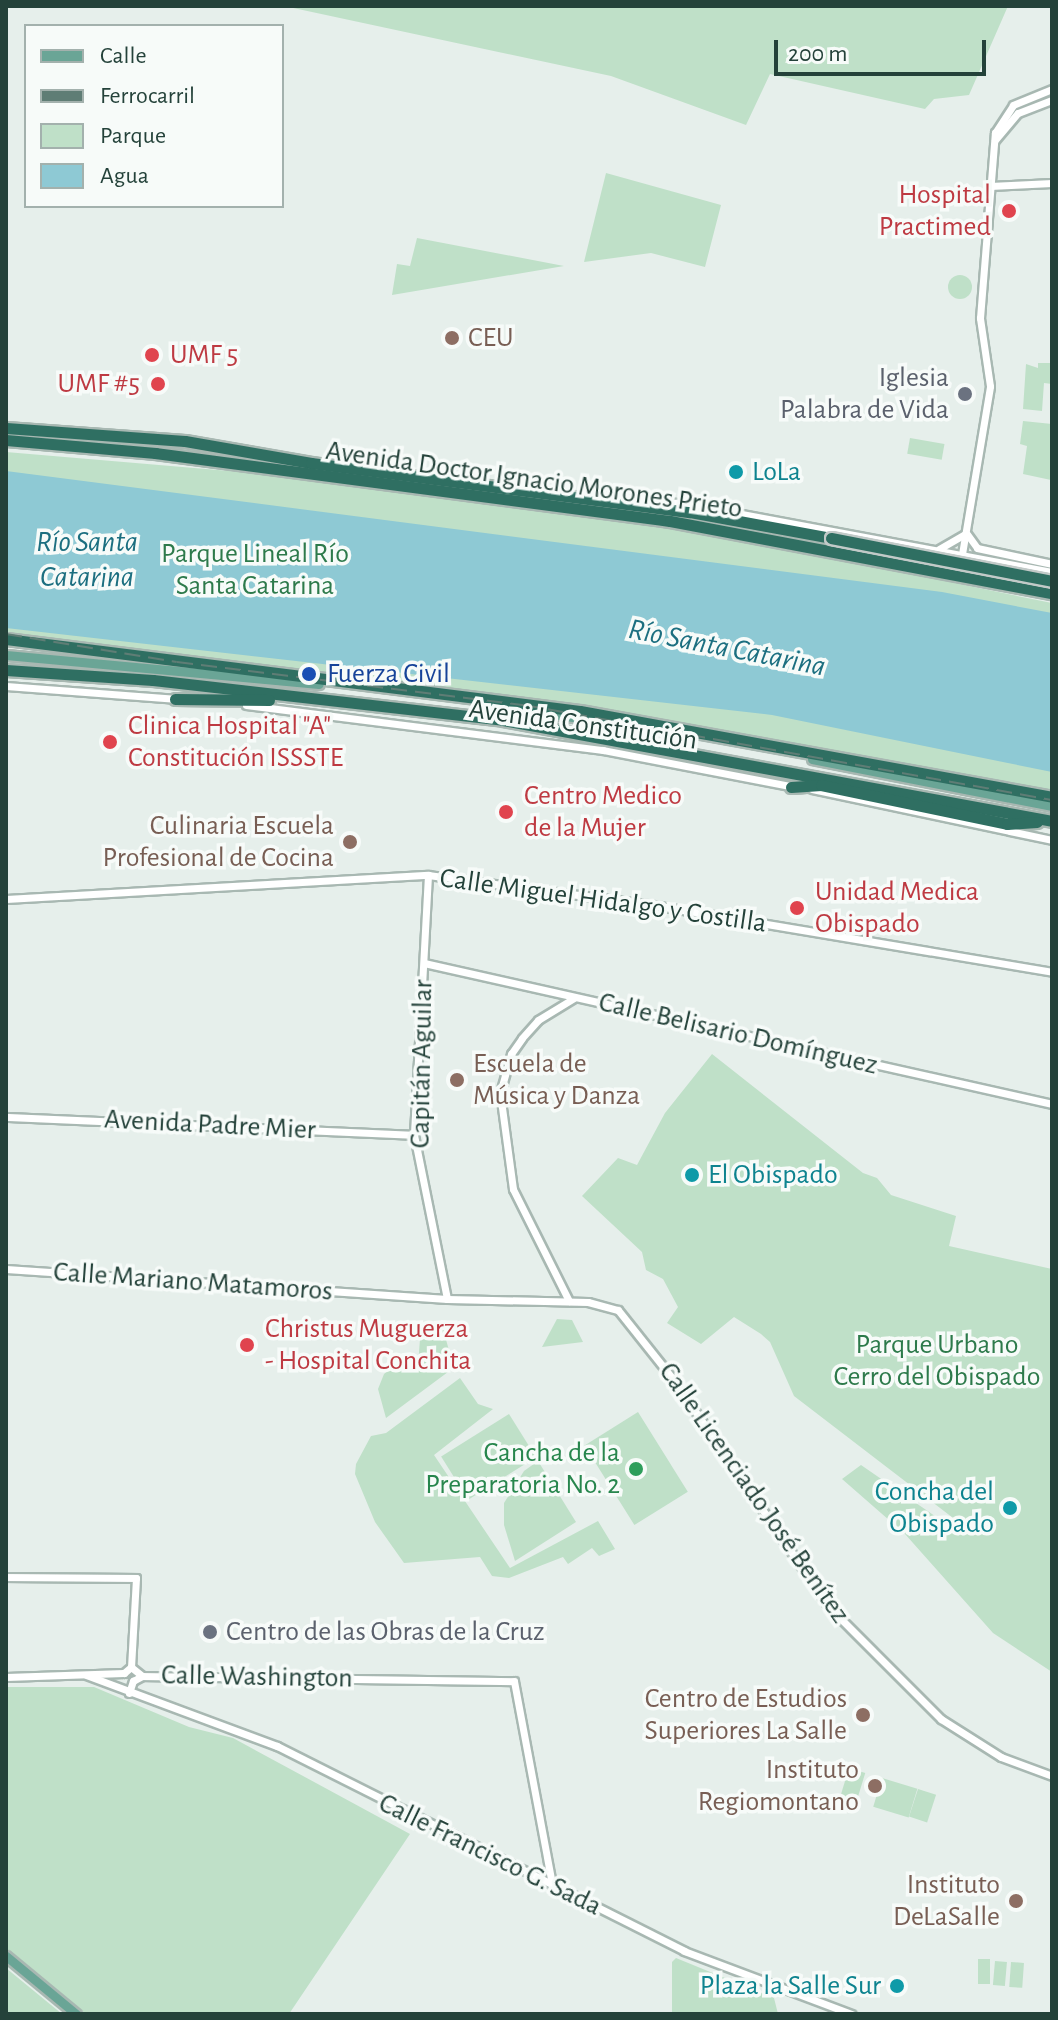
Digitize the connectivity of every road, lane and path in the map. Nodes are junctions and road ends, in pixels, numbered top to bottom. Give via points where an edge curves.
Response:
1 (1052, 89) edge
2 (1052, 100) edge
3 (994, 141) junction
4 (1052, 183) edge
5 (990, 186) junction
6 (6, 428) edge
7 (6, 440) edge
8 (573, 496) junction
9 (967, 532) junction
10 (938, 549) junction
11 (962, 554) junction
12 (875, 558) junction
13 (1052, 564) edge
14 (1052, 572) edge
15 (1052, 581) edge
16 (1052, 593) edge
17 (6, 639) edge
18 (6, 652) edge
19 (6, 670) edge
20 (6, 686) edge
21 (310, 697) junction
22 (175, 699) junction
23 (791, 787) junction
24 (1052, 797) edge
25 (1052, 806) edge
26 (1049, 821) edge
27 (1052, 840) edge
28 (428, 875) junction
29 (6, 899) edge
30 (424, 963) junction
31 (1052, 972) edge
32 (575, 997) junction
33 (1052, 1104) edge
34 (6, 1117) edge
35 (414, 1135) junction
36 (6, 1269) edge
37 (447, 1299) junction
38 (569, 1301) junction
39 (618, 1310) joint
40 (6, 1577) edge
41 (131, 1667) junction
42 (86, 1675) junction
43 (142, 1676) junction
44 (6, 1677) edge
45 (129, 1693) junction
46 (1052, 1776) edge
47 (547, 1865) junction
48 (529, 1874) junction
49 (552, 1884) junction
50 (6, 1956) edge
51 (76, 2014) edge
52 (852, 2014) edge

1 - 3 street via 1013,105
2 - 3 street via 1018,113
3 - 5 street
4 - 5 street
5 - 9 street via 980,323 990,386
6 - 8 highway, Avenida Doctor Ignacio Morones Prieto via 156,437
7 - 12 highway, Avenida Doctor Ignacio Morones Prieto via 169,454 670,521
8 - 10 street, Avenida Doctor Ignacio Morones Prieto via 597,493 688,504
8 - 15 highway, Avenida Doctor Ignacio Morones Prieto, bridge
9 - 10 street via 957,543
9 - 11 street
9 - 13 street via 977,548
10 - 11 street, Avenida Doctor Ignacio Morones Prieto
11 - 12 highway via 948,565
11 - 14 street, Avenida Doctor Ignacio Morones Prieto
12 - 16 highway, Avenida Doctor Ignacio Morones Prieto
17 - 24 highway, Avenida Constitución via 580,711
18 - 25 main road, Avenida Constitución via 287,680 584,718
19 - 21 highway, Avenida Constitución
20 - 22 street, Avenida Constitución
21 - 22 highway
21 - 26 highway, Avenida Constitución via 628,740
22 - 23 street, Avenida Constitución via 349,714 565,744
23 - 26 highway via 821,785 1007,824
23 - 27 street, Avenida Constitución
28 - 29 street, Calle Miguel Hidalgo y Costilla
28 - 30 street, Capitán Aguilar
28 - 31 street, Calle Miguel Hidalgo y Costilla via 643,903
30 - 32 street, Calle Belisario Domínguez
30 - 35 street, Capitán Aguilar
32 - 33 street, Calle Belisario Domínguez
32 - 38 street via 538,1020 522,1038 511,1054 500,1093 507,1167 520,1206
34 - 35 street, Avenida Padre Mier
35 - 37 street, Capitán Aguilar
36 - 37 street, Calle Mariano Matamoros
37 - 38 street, Calle Mariano Matamoros
38 - 39 street, Calle Mariano Matamoros
39 - 46 street, Calle Licenciado José Benítez via 676,1383 829,1607 941,1719 1001,1757
40 - 41 street via 136,1578
41 - 42 street, Calle Washington via 124,1673
41 - 43 street, Calle Washington
42 - 44 street, Calle Washington
42 - 45 street, Calle Francisco G. Sada
43 - 45 street via 133,1681
43 - 47 street, Calle Washington via 514,1681
45 - 48 street, Calle Francisco G. Sada via 277,1746
47 - 48 street
47 - 49 street
48 - 49 street, Calle Francisco G. Sada
49 - 52 street, Calle Francisco G. Sada via 722,1968
50 - 51 main road

